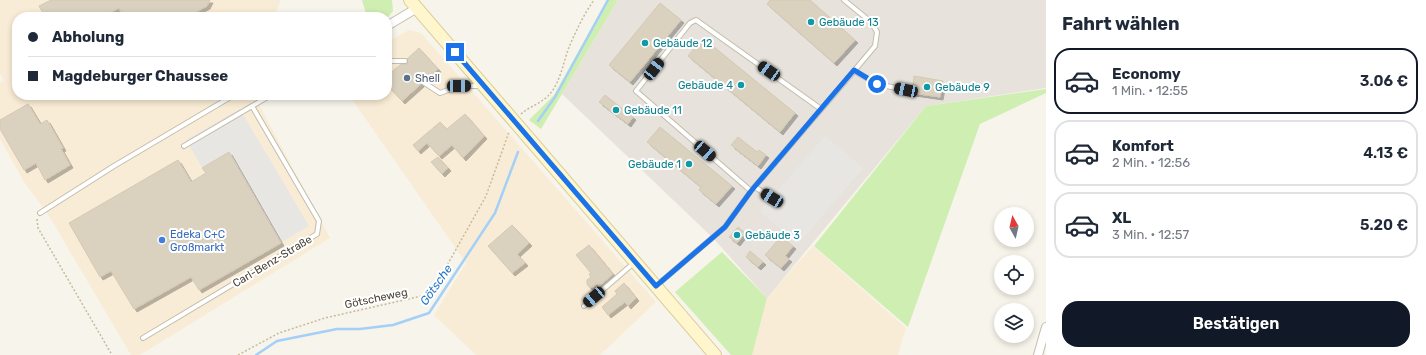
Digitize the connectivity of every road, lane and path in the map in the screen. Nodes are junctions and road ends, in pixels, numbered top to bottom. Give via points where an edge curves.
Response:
1 (594, 0) edge
2 (844, 0) edge
3 (414, 4) edge
4 (392, 22) edge
5 (392, 60) edge
6 (404, 61) dead end
7 (854, 70) junction
8 (423, 82) dead end
9 (484, 86) junction
10 (906, 90) dead end
11 (226, 100) edge
12 (262, 100) edge
13 (252, 106) junction
14 (821, 109) junction
15 (516, 118) junction
16 (184, 146) dead end
17 (755, 187) junction
18 (751, 191) junction
19 (772, 198) dead end
20 (40, 213) joint
21 (635, 262) junction
22 (656, 286) junction
23 (584, 306) dead end
24 (1046, 326) edge
25 (143, 338) dead end
26 (112, 355) edge
27 (238, 355) edge
28 (715, 355) edge
29 (1038, 355) edge

1 - 15 path via 570,46 556,85 547,98
2 - 7 lane via 871,22 877,32 875,46
3 - 4 street
3 - 9 main road
5 - 6 lane
7 - 10 lane via 877,84
7 - 14 lane
8 - 9 lane via 440,93 459,86
9 - 15 main road
11 - 20 lane
12 - 13 lane
13 - 16 lane
13 - 25 lane, Carl-Benz-Straße via 319,221 317,234
14 - 17 lane
14 - 18 lane via 696,20 690,23 636,91
15 - 21 main road
15 - 27 path, Götscheweg via 501,151 486,196 436,285 426,295 325,318 279,333
17 - 18 lane
17 - 19 lane
18 - 22 lane via 725,227
20 - 26 path via 36,222 38,228
21 - 22 main road
21 - 23 lane
22 - 28 main road
24 - 29 street

